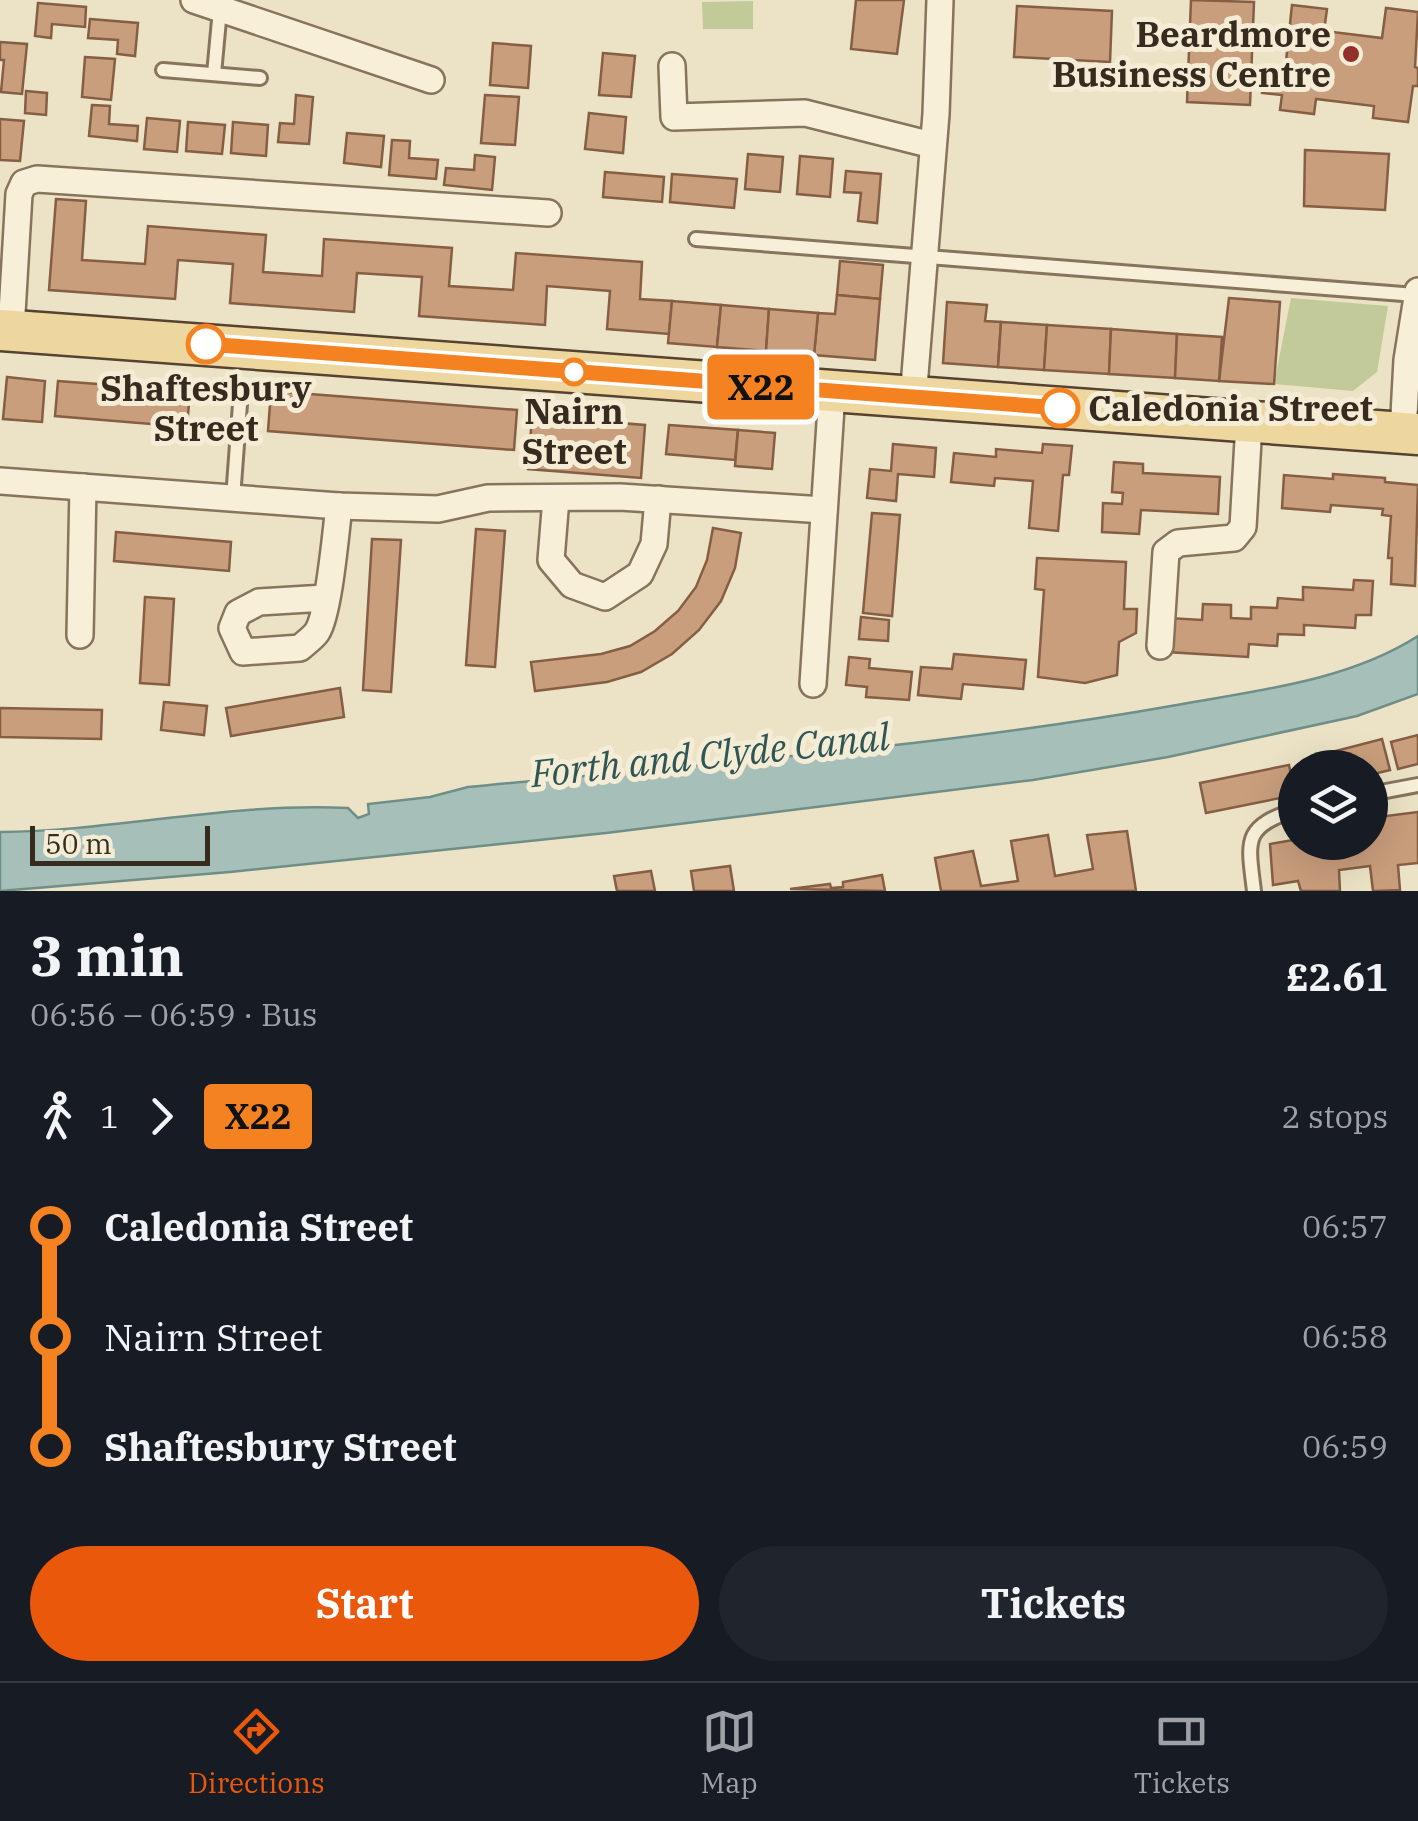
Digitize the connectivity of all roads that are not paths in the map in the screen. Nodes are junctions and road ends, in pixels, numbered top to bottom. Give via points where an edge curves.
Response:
1 (194, 0) edge
2 (940, 0) edge
3 (220, 9) junction
4 (672, 66) dead end
5 (162, 70) dead end
6 (214, 74) junction
7 (260, 78) dead end
8 (430, 80) dead end
9 (932, 145) junction
10 (10, 194) edge
11 (548, 213) dead end
12 (696, 238) dead end
13 (924, 258) junction
14 (1417, 293) edge
15 (6, 330) edge
16 (832, 392) junction
17 (913, 398) junction
18 (240, 404) dead end
19 (1248, 423) junction
20 (1411, 433) edge
21 (0, 481) edge
22 (83, 487) junction
23 (233, 498) junction
24 (556, 498) junction
25 (658, 499) junction
26 (339, 506) junction
27 (824, 510) junction
28 (325, 598) dead end
29 (80, 635) dead end
30 (1160, 646) dead end
31 (813, 684) dead end
32 (1418, 785) edge
33 (1388, 791) edge
34 (1278, 815) edge
35 (1254, 891) edge

1 - 3 street
2 - 9 street
3 - 6 lane
3 - 8 street
4 - 9 street via 674,117 806,113
5 - 6 lane
6 - 7 lane
9 - 13 street
10 - 11 street via 38,179
10 - 15 street
12 - 13 lane
13 - 14 lane
13 - 17 street
14 - 20 street via 1408,360
15 - 16 main road
16 - 17 main road
16 - 27 street
17 - 19 main road
18 - 23 lane
19 - 20 main road
19 - 30 street via 1243,527 1234,538 1178,542 1166,552
21 - 22 street
22 - 23 street
22 - 29 street
23 - 26 street
24 - 25 street
24 - 25 street via 551,560 572,585 604,596 640,574 654,544
24 - 26 street via 488,498 438,509
25 - 27 street
26 - 28 street
27 - 31 street
32 - 33 lane
34 - 35 lane via 1255,828 1249,844

